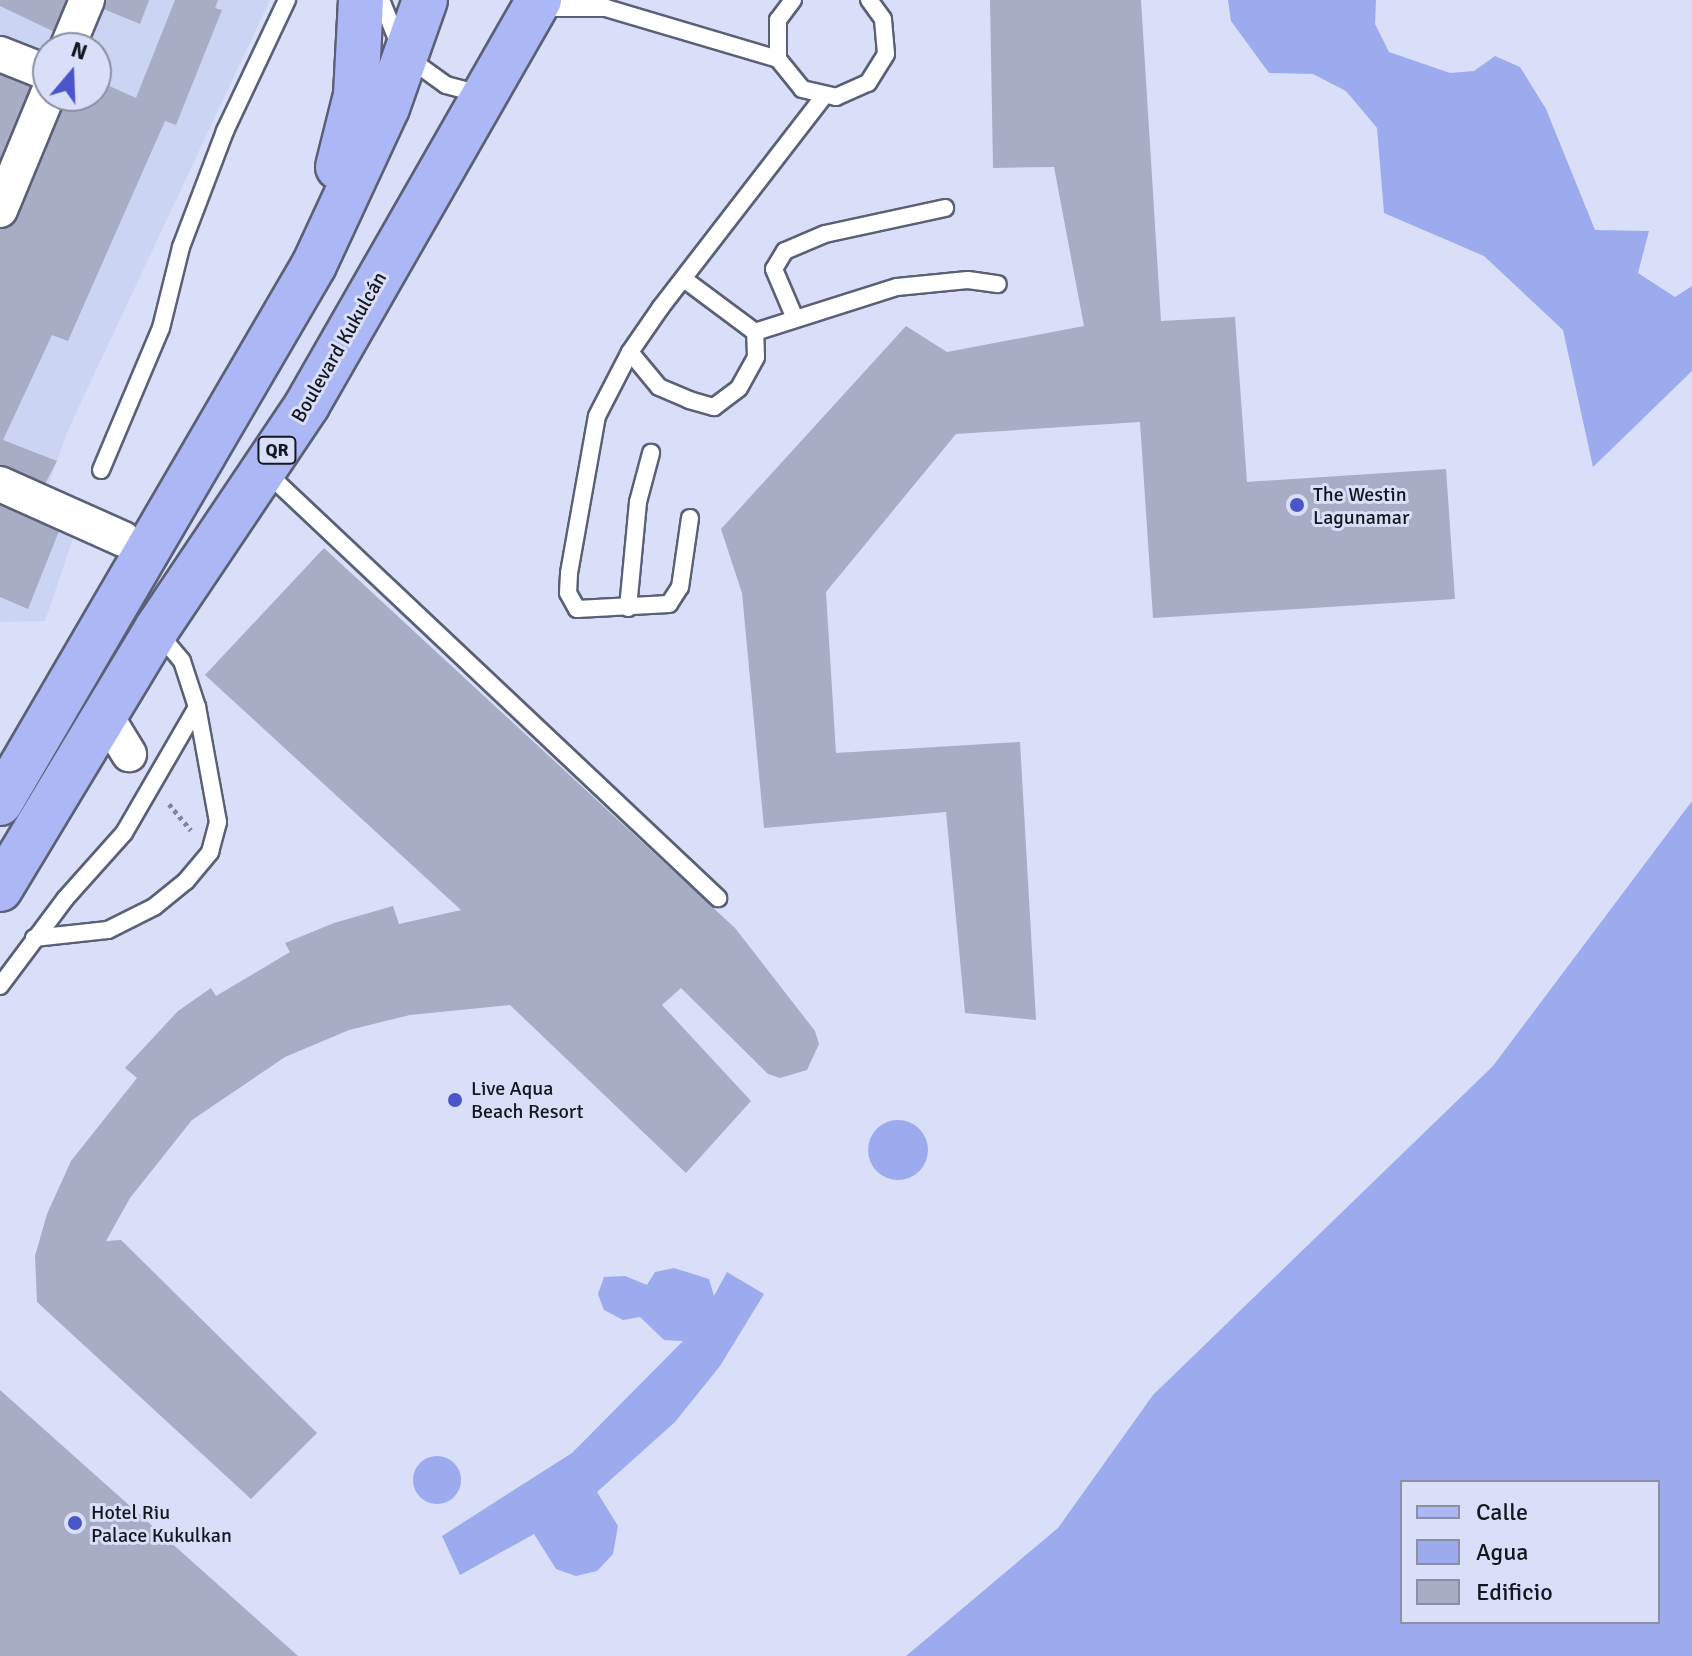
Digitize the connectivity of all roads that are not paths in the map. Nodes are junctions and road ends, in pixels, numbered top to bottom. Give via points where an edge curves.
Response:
1 (87, 0) edge
2 (287, 0) edge
3 (361, 0) edge
4 (381, 0) edge
5 (425, 0) edge
6 (869, 0) edge
7 (786, 1) edge
8 (536, 4) edge
9 (74, 32) edge
10 (0, 54) edge
11 (403, 54) junction
12 (778, 59) junction
13 (32, 67) edge
14 (484, 94) junction
15 (824, 96) junction
16 (41, 112) edge
17 (945, 208) dead end
18 (0, 210) edge
19 (314, 265) junction
20 (684, 279) junction
21 (998, 284) dead end
22 (794, 316) junction
23 (755, 332) junction
24 (630, 352) junction
25 (651, 453) dead end
26 (101, 470) dead end
27 (263, 470) junction
28 (0, 484) edge
29 (690, 518) dead end
30 (123, 539) dead end
31 (628, 608) junction
32 (156, 630) junction
33 (197, 707) junction
34 (105, 715) junction
35 (129, 754) dead end
36 (0, 803) edge
37 (0, 889) edge
38 (718, 898) dead end
39 (34, 938) junction
40 (0, 986) edge

1 - 9 street
2 - 26 lane via 225,131 181,247 161,328
3 - 19 main road via 356,95
4 - 11 lane
5 - 11 main road
6 - 15 lane via 887,36 880,70 853,93
7 - 12 lane via 778,20
8 - 12 lane via 606,8
8 - 14 main road, Boulevard Kukulcán / QR
10 - 13 street
11 - 14 lane via 446,85
11 - 19 main road via 387,108
12 - 15 lane via 802,89
14 - 27 main road, Boulevard Kukulcán / QR via 307,405
15 - 20 lane
16 - 18 street
17 - 22 lane via 825,234 785,251 774,269
19 - 36 main road
20 - 23 lane
20 - 24 lane
21 - 22 lane via 968,280 897,287
22 - 23 lane
23 - 24 lane via 756,357 739,388 714,407 659,387
24 - 31 lane via 597,416 568,593 577,609
25 - 31 lane via 638,502
27 - 32 main road, Boulevard Kukulcán / QR
27 - 38 lane
28 - 30 street
29 - 31 lane via 678,597 669,604
32 - 33 lane via 182,661
32 - 34 main road, Boulevard Kukulcán / QR
33 - 39 lane via 124,833
33 - 39 lane via 218,822 210,852 154,907 108,930
34 - 35 street
34 - 37 main road, Boulevard Kukulcán / QR
39 - 40 lane

